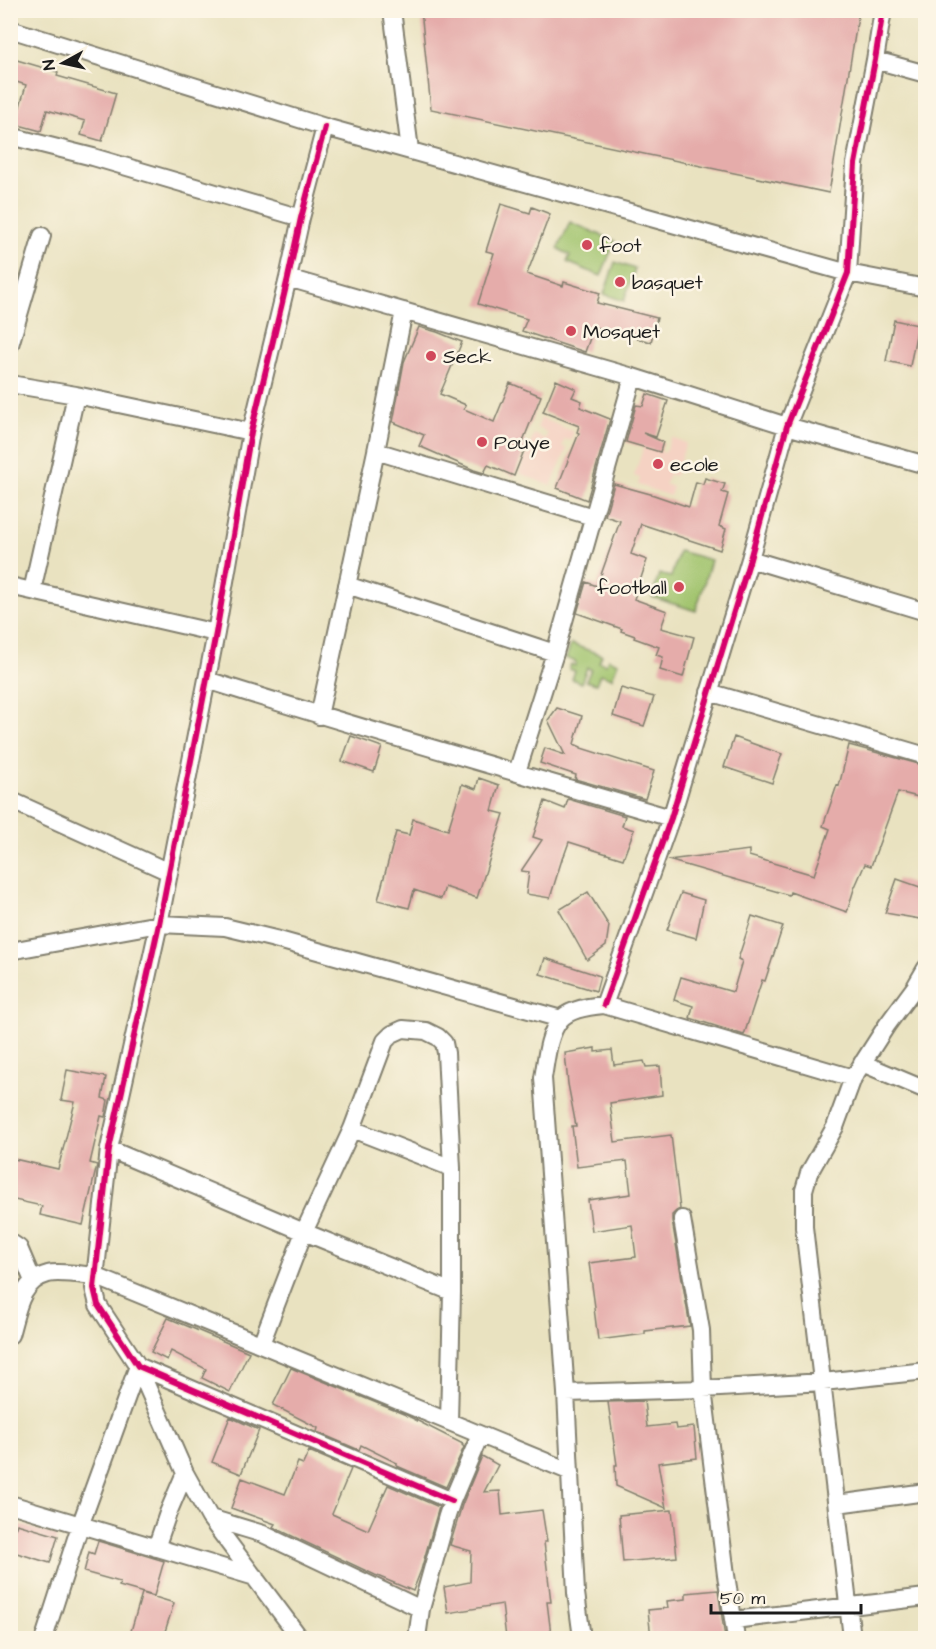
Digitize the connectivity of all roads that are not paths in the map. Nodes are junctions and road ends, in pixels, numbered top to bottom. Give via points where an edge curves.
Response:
1 (392, 10) edge
2 (883, 10) edge
3 (10, 29) edge
4 (875, 60) junction
5 (926, 74) edge
6 (325, 127) junction
7 (10, 136) edge
8 (410, 150) junction
9 (301, 218) junction
10 (42, 236) dead end
11 (848, 273) junction
12 (288, 278) junction
13 (926, 288) edge
14 (404, 311) junction
15 (11, 344) edge
16 (633, 377) junction
17 (10, 384) edge
18 (76, 394) junction
19 (787, 426) junction
20 (251, 432) junction
21 (376, 452) junction
22 (926, 465) edge
23 (593, 518) junction
24 (750, 559) junction
25 (347, 585) junction
26 (10, 586) edge
27 (32, 591) junction
28 (926, 612) edge
29 (216, 633) junction
30 (555, 653) junction
31 (207, 680) junction
32 (709, 692) junction
33 (319, 716) junction
34 (925, 753) edge
35 (518, 772) junction
36 (10, 800) edge
37 (671, 818) junction
38 (169, 872) junction
39 (159, 924) junction
40 (10, 951) edge
41 (926, 968) edge
42 (604, 1005) junction
43 (561, 1019) junction
44 (858, 1070) junction
45 (926, 1090) edge
46 (352, 1130) junction
47 (109, 1149) junction
48 (452, 1168) junction
49 (682, 1218) dead end
50 (304, 1232) junction
51 (10, 1242) edge
52 (95, 1276) junction
53 (33, 1281) junction
54 (452, 1292) junction
55 (10, 1335) edge
56 (261, 1344) junction
57 (138, 1366) junction
58 (926, 1371) edge
59 (823, 1382) junction
60 (703, 1389) junction
61 (566, 1393) junction
62 (449, 1422) junction
63 (480, 1435) junction
64 (571, 1472) junction
65 (185, 1473) junction
66 (926, 1492) edge
67 (452, 1501) junction
68 (10, 1504) edge
69 (837, 1504) junction
70 (210, 1518) junction
71 (80, 1526) junction
72 (156, 1548) junction
73 (255, 1577) junction
74 (926, 1597) edge
75 (849, 1605) junction
76 (421, 1610) junction
77 (734, 1620) junction
78 (44, 1638) edge
79 (300, 1638) edge
80 (417, 1638) edge
81 (582, 1638) edge
82 (736, 1638) edge
83 (852, 1638) edge

1 - 8 street
2 - 4 street
3 - 6 street
4 - 5 street
4 - 11 street via 855,164
6 - 8 street
6 - 9 street
7 - 9 street
8 - 11 street
9 - 12 street
10 - 15 street
11 - 13 street
11 - 19 street
12 - 14 street
12 - 20 street
14 - 16 street
14 - 21 street
16 - 19 street
16 - 23 street
17 - 18 street
18 - 20 street
18 - 27 street
19 - 22 street
19 - 24 street
20 - 29 street
21 - 23 street
21 - 25 street
23 - 30 street
24 - 28 street
24 - 32 street
25 - 30 street
25 - 33 street
26 - 27 street
27 - 29 street
29 - 31 street
30 - 35 street
31 - 33 street
31 - 38 street
32 - 34 street
32 - 37 street
33 - 35 street
35 - 37 street
36 - 38 street
37 - 42 street
38 - 39 street
39 - 40 street
39 - 43 street via 225,927
39 - 47 street
41 - 44 street
42 - 43 street via 583,1007
42 - 44 street
43 - 61 street via 548,1043 543,1078
44 - 45 street
44 - 59 street via 804,1190 804,1227
46 - 48 street
46 - 48 street via 385,1041 403,1029 426,1031 444,1043
46 - 50 street
47 - 50 street
47 - 52 street
48 - 54 street
49 - 60 street via 701,1330
50 - 54 street
50 - 56 street
51 - 53 street via 19,1248
52 - 53 street via 49,1274
52 - 56 street
52 - 57 street via 98,1305
53 - 55 street via 22,1295
54 - 62 street
56 - 62 street
57 - 65 street
57 - 67 street
57 - 71 street
58 - 59 street
59 - 60 street
59 - 69 street
60 - 61 street
60 - 77 street
61 - 64 street
62 - 63 street
63 - 64 street
63 - 67 street
64 - 81 street via 576,1593
65 - 70 street
65 - 72 street
66 - 69 street
67 - 76 street
68 - 71 street
69 - 75 street
70 - 73 street
70 - 76 street via 263,1534
71 - 72 street
71 - 78 street
72 - 73 street
73 - 79 street
74 - 75 street
75 - 77 street
75 - 83 street
76 - 80 street
77 - 82 street

